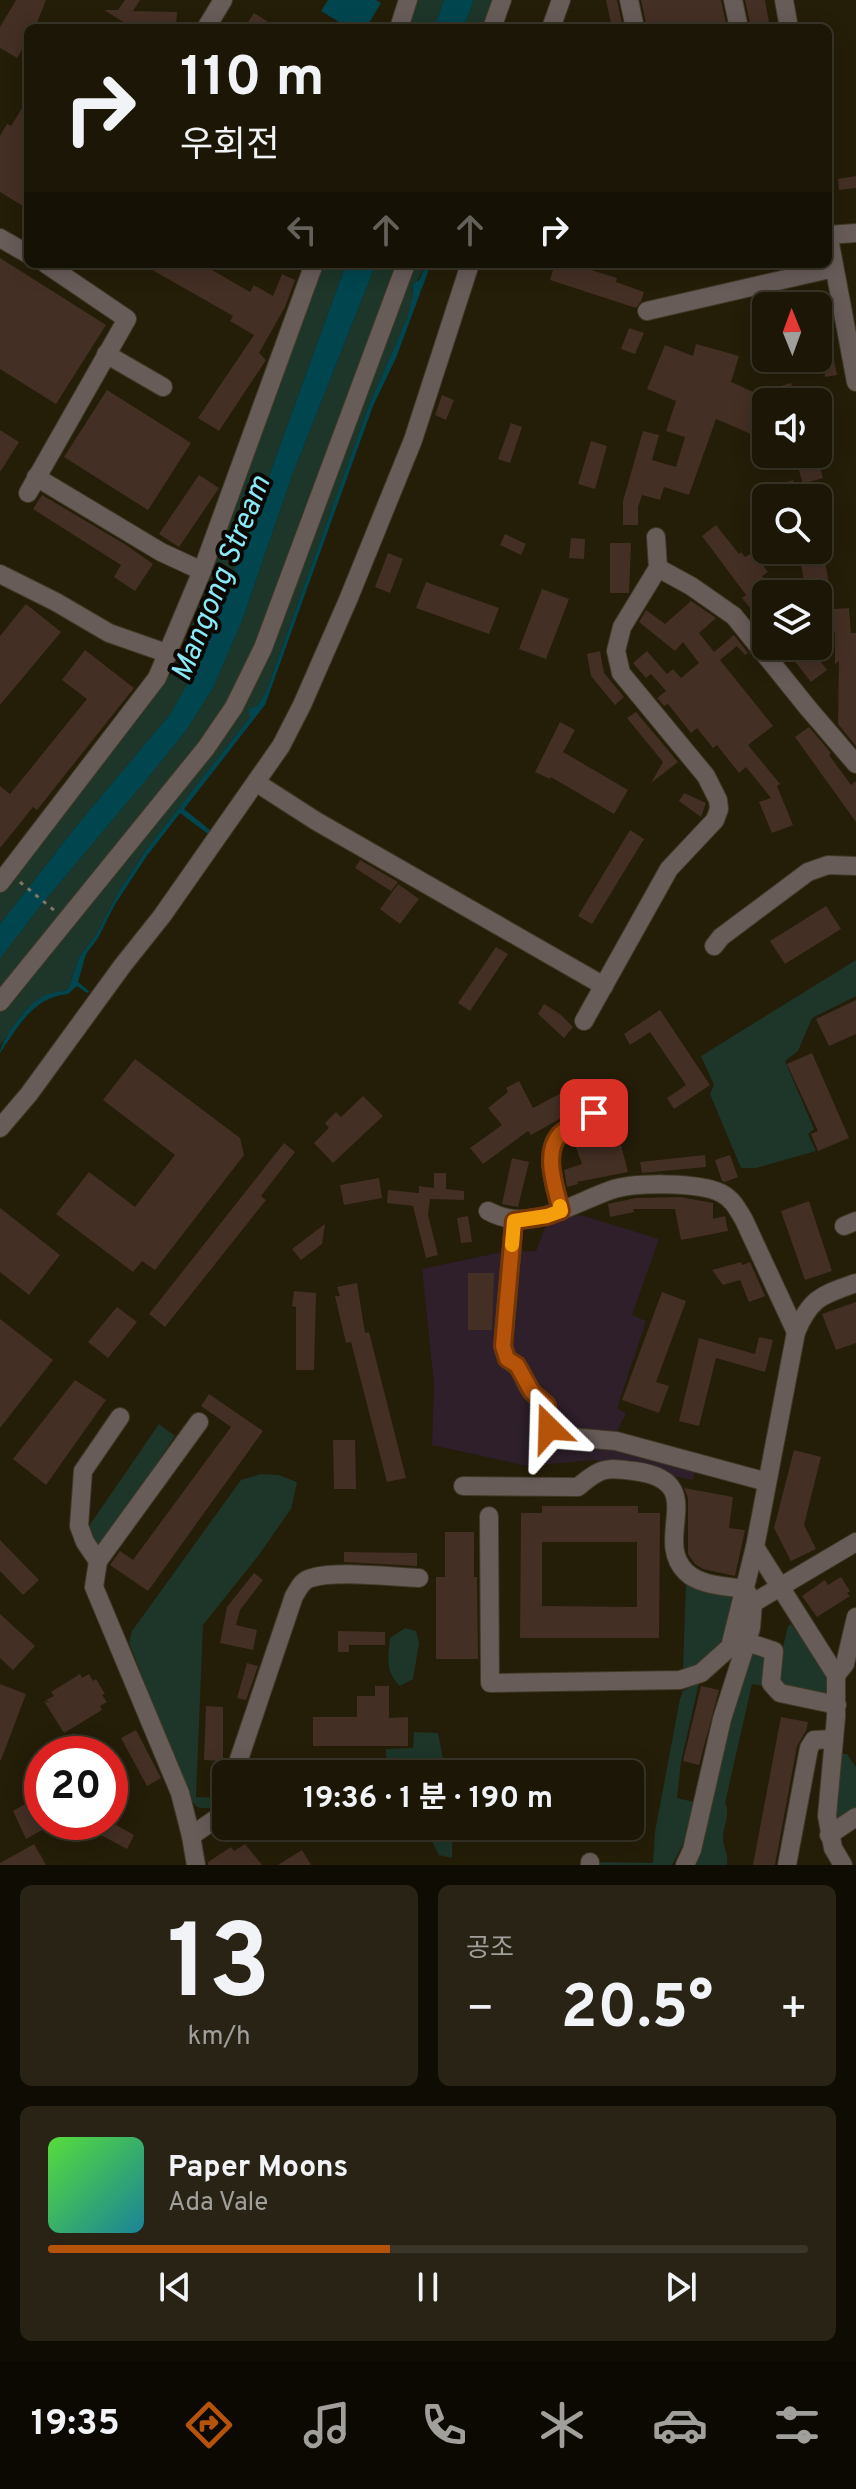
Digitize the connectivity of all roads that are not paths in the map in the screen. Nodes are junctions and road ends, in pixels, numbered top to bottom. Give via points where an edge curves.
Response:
1 (223, 0) edge
2 (408, 0) edge
3 (502, 0) edge
4 (561, 0) edge
5 (629, 0) edge
6 (733, 0) edge
7 (784, 0) edge
8 (208, 24) edge
9 (400, 24) edge
10 (493, 24) edge
11 (552, 24) edge
12 (634, 24) edge
13 (738, 24) edge
14 (788, 24) edge
15 (856, 233) edge
16 (832, 234) edge
17 (0, 238) edge
18 (24, 252) edge
19 (832, 257) edge
20 (58, 268) edge
21 (313, 268) edge
22 (405, 268) edge
23 (469, 268) edge
24 (834, 268) junction
25 (647, 311) dead end
26 (106, 354) junction
27 (856, 382) edge
28 (163, 387) dead end
29 (656, 537) dead end
30 (658, 568) junction
31 (202, 571) junction
32 (0, 574) edge
33 (169, 654) junction
34 (856, 764) edge
35 (257, 783) junction
36 (856, 866) edge
37 (0, 883) edge
38 (714, 946) dead end
39 (604, 986) junction
40 (0, 1002) edge
41 (584, 1021) dead end
42 (594, 1113) dead end
43 (0, 1128) edge
44 (488, 1211) dead end
45 (561, 1211) junction
46 (514, 1221) junction
47 (856, 1283) edge
48 (796, 1332) junction
49 (120, 1417) dead end
50 (199, 1422) dead end
51 (767, 1482) junction
52 (463, 1486) dead end
53 (489, 1516) dead end
54 (856, 1542) edge
55 (755, 1547) junction
56 (98, 1561) junction
57 (419, 1578) dead end
58 (780, 1587) junction
59 (749, 1596) junction
60 (856, 1617) edge
61 (747, 1642) junction
62 (836, 1675) junction
63 (837, 1705) junction
64 (834, 1739) junction
65 (239, 1760) edge
66 (856, 1817) edge
67 (212, 1822) edge
68 (829, 1835) junction
69 (191, 1836) junction
70 (196, 1865) edge
71 (685, 1865) edge
72 (787, 1865) edge
73 (843, 1865) edge

1 - 8 street
2 - 9 street
3 - 10 street
4 - 11 street
5 - 12 street
6 - 13 street
7 - 14 street
15 - 16 street
17 - 18 street
19 - 24 street
20 - 26 street via 127,319
21 - 31 street
22 - 40 street via 263,648 234,707 198,759
23 - 35 street via 413,440 354,585 302,705
24 - 25 street
24 - 27 street
26 - 28 street
26 - 31 street via 32,485
29 - 30 street
30 - 34 street via 734,616
30 - 39 street via 622,627 616,651 621,673 706,776 719,809 669,869
31 - 33 street
32 - 33 street via 109,633
33 - 37 street via 157,678
35 - 39 street
35 - 43 street
36 - 38 street via 828,865 808,872
39 - 41 street
42 - 45 street via 560,1135 553,1147
44 - 46 street
45 - 46 street
45 - 48 street via 613,1189 647,1185 720,1192 744,1220
46 - 51 street via 503,1346 507,1359 547,1405 549,1428 558,1436 616,1441
47 - 48 street via 824,1295 806,1309
48 - 51 street
49 - 56 street via 83,1471 79,1526
50 - 56 street
51 - 55 street
52 - 59 street via 578,1487 597,1470 649,1473 667,1481 676,1496 678,1561 687,1574
53 - 59 street via 490,1683 680,1680 701,1673 730,1647
54 - 58 street
55 - 58 street
55 - 59 street
56 - 69 street via 94,1587 180,1793
57 - 65 street via 337,1575 304,1582 294,1596
58 - 59 street
58 - 62 street
59 - 61 street
60 - 62 street via 845,1664
61 - 63 street via 774,1651 771,1683 780,1693
61 - 71 street
62 - 63 street
63 - 64 street
64 - 68 street
64 - 72 street via 814,1740 809,1748
66 - 68 street
67 - 69 street
68 - 73 street
69 - 70 street

